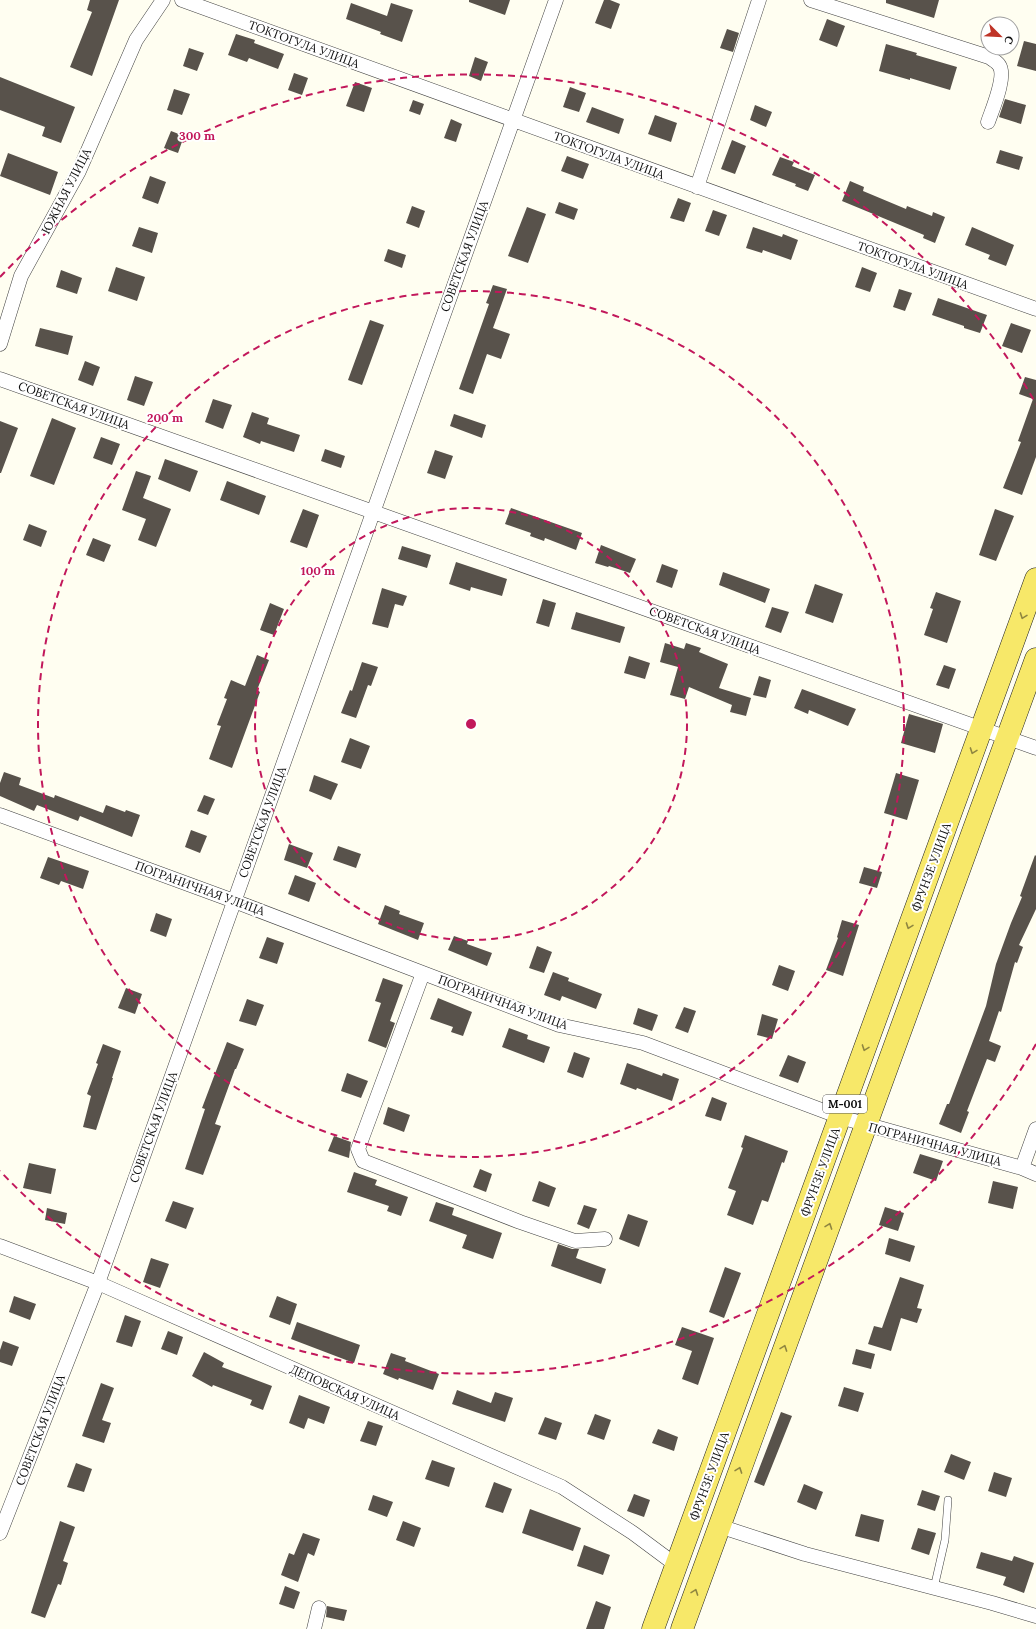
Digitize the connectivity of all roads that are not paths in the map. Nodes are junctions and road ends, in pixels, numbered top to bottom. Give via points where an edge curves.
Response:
1 (163, 0) edge
2 (182, 0) edge
3 (556, 0) edge
4 (759, 0) edge
5 (811, 0) edge
6 (513, 119) junction
7 (988, 122) dead end
8 (697, 188) junction
9 (1036, 309) edge
10 (0, 344) edge
11 (0, 379) edge
12 (373, 512) junction
13 (1036, 579) edge
14 (1036, 659) edge
15 (981, 729) junction
16 (1007, 738) junction
17 (1036, 748) edge
18 (0, 815) edge
19 (234, 900) junction
20 (423, 973) junction
21 (840, 1117) junction
22 (866, 1125) junction
23 (1036, 1129) edge
24 (1022, 1168) junction
25 (1036, 1174) edge
26 (605, 1239) dead end
27 (0, 1246) edge
28 (98, 1282) junction
29 (948, 1500) dead end
30 (719, 1526) junction
31 (0, 1533) edge
32 (676, 1565) junction
33 (934, 1588) junction
34 (319, 1608) dead end
35 (1036, 1616) edge
36 (314, 1629) edge
37 (653, 1629) edge
38 (682, 1629) edge

1 - 10 street, ЮЖНАЯ УЛИЦА via 136,40 79,171 21,276
2 - 6 street, ТОКТОГУЛА УЛИЦА
3 - 6 street, СОВЕТСКАЯ УЛИЦА
4 - 8 street
5 - 7 street via 989,57 999,64 1002,72
6 - 8 street, ТОКТОГУЛА УЛИЦА
6 - 12 street, СОВЕТСКАЯ УЛИЦА
8 - 9 street, ТОКТОГУЛА УЛИЦА
11 - 12 street, СОВЕТСКАЯ УЛИЦА
12 - 15 street, СОВЕТСКАЯ УЛИЦА
12 - 19 street, СОВЕТСКАЯ УЛИЦА
13 -> 15 main road, ФРУНЗЕ УЛИЦА / M-001
14 - 16 main road, M-001
15 - 16 street, СОВЕТСКАЯ УЛИЦА
15 -> 21 main road, ФРУНЗЕ УЛИЦА / M-001
16 - 17 street, СОВЕТСКАЯ УЛИЦА
16 - 22 main road, M-001
18 - 19 street, ПОГРАНИЧНАЯ УЛИЦА
19 - 20 street, ПОГРАНИЧНАЯ УЛИЦА
19 - 28 street, СОВЕТСКАЯ УЛИЦА
20 - 21 street, ПОГРАНИЧНАЯ УЛИЦА via 559,1025 643,1043
20 - 26 street via 358,1149 363,1161 575,1241
21 - 22 street, ПОГРАНИЧНАЯ УЛИЦА
21 - 32 main road, ФРУНЗЕ УЛИЦА / M-001
22 - 24 street, ПОГРАНИЧНАЯ УЛИЦА
30 -> 22 main road, M-001
23 - 24 street
24 - 25 street, ПОГРАНИЧНАЯ УЛИЦА
27 - 28 street, ДЕПОВСКАЯ УЛИЦА
28 - 31 street, СОВЕТСКАЯ УЛИЦА
28 - 32 street, ДЕПОВСКАЯ УЛИЦА via 562,1487
29 - 33 lane via 945,1540
30 - 33 street via 805,1554
38 -> 30 main road, M-001
32 - 37 main road, ФРУНЗЕ УЛИЦА / M-001
33 - 35 street
34 - 36 street

